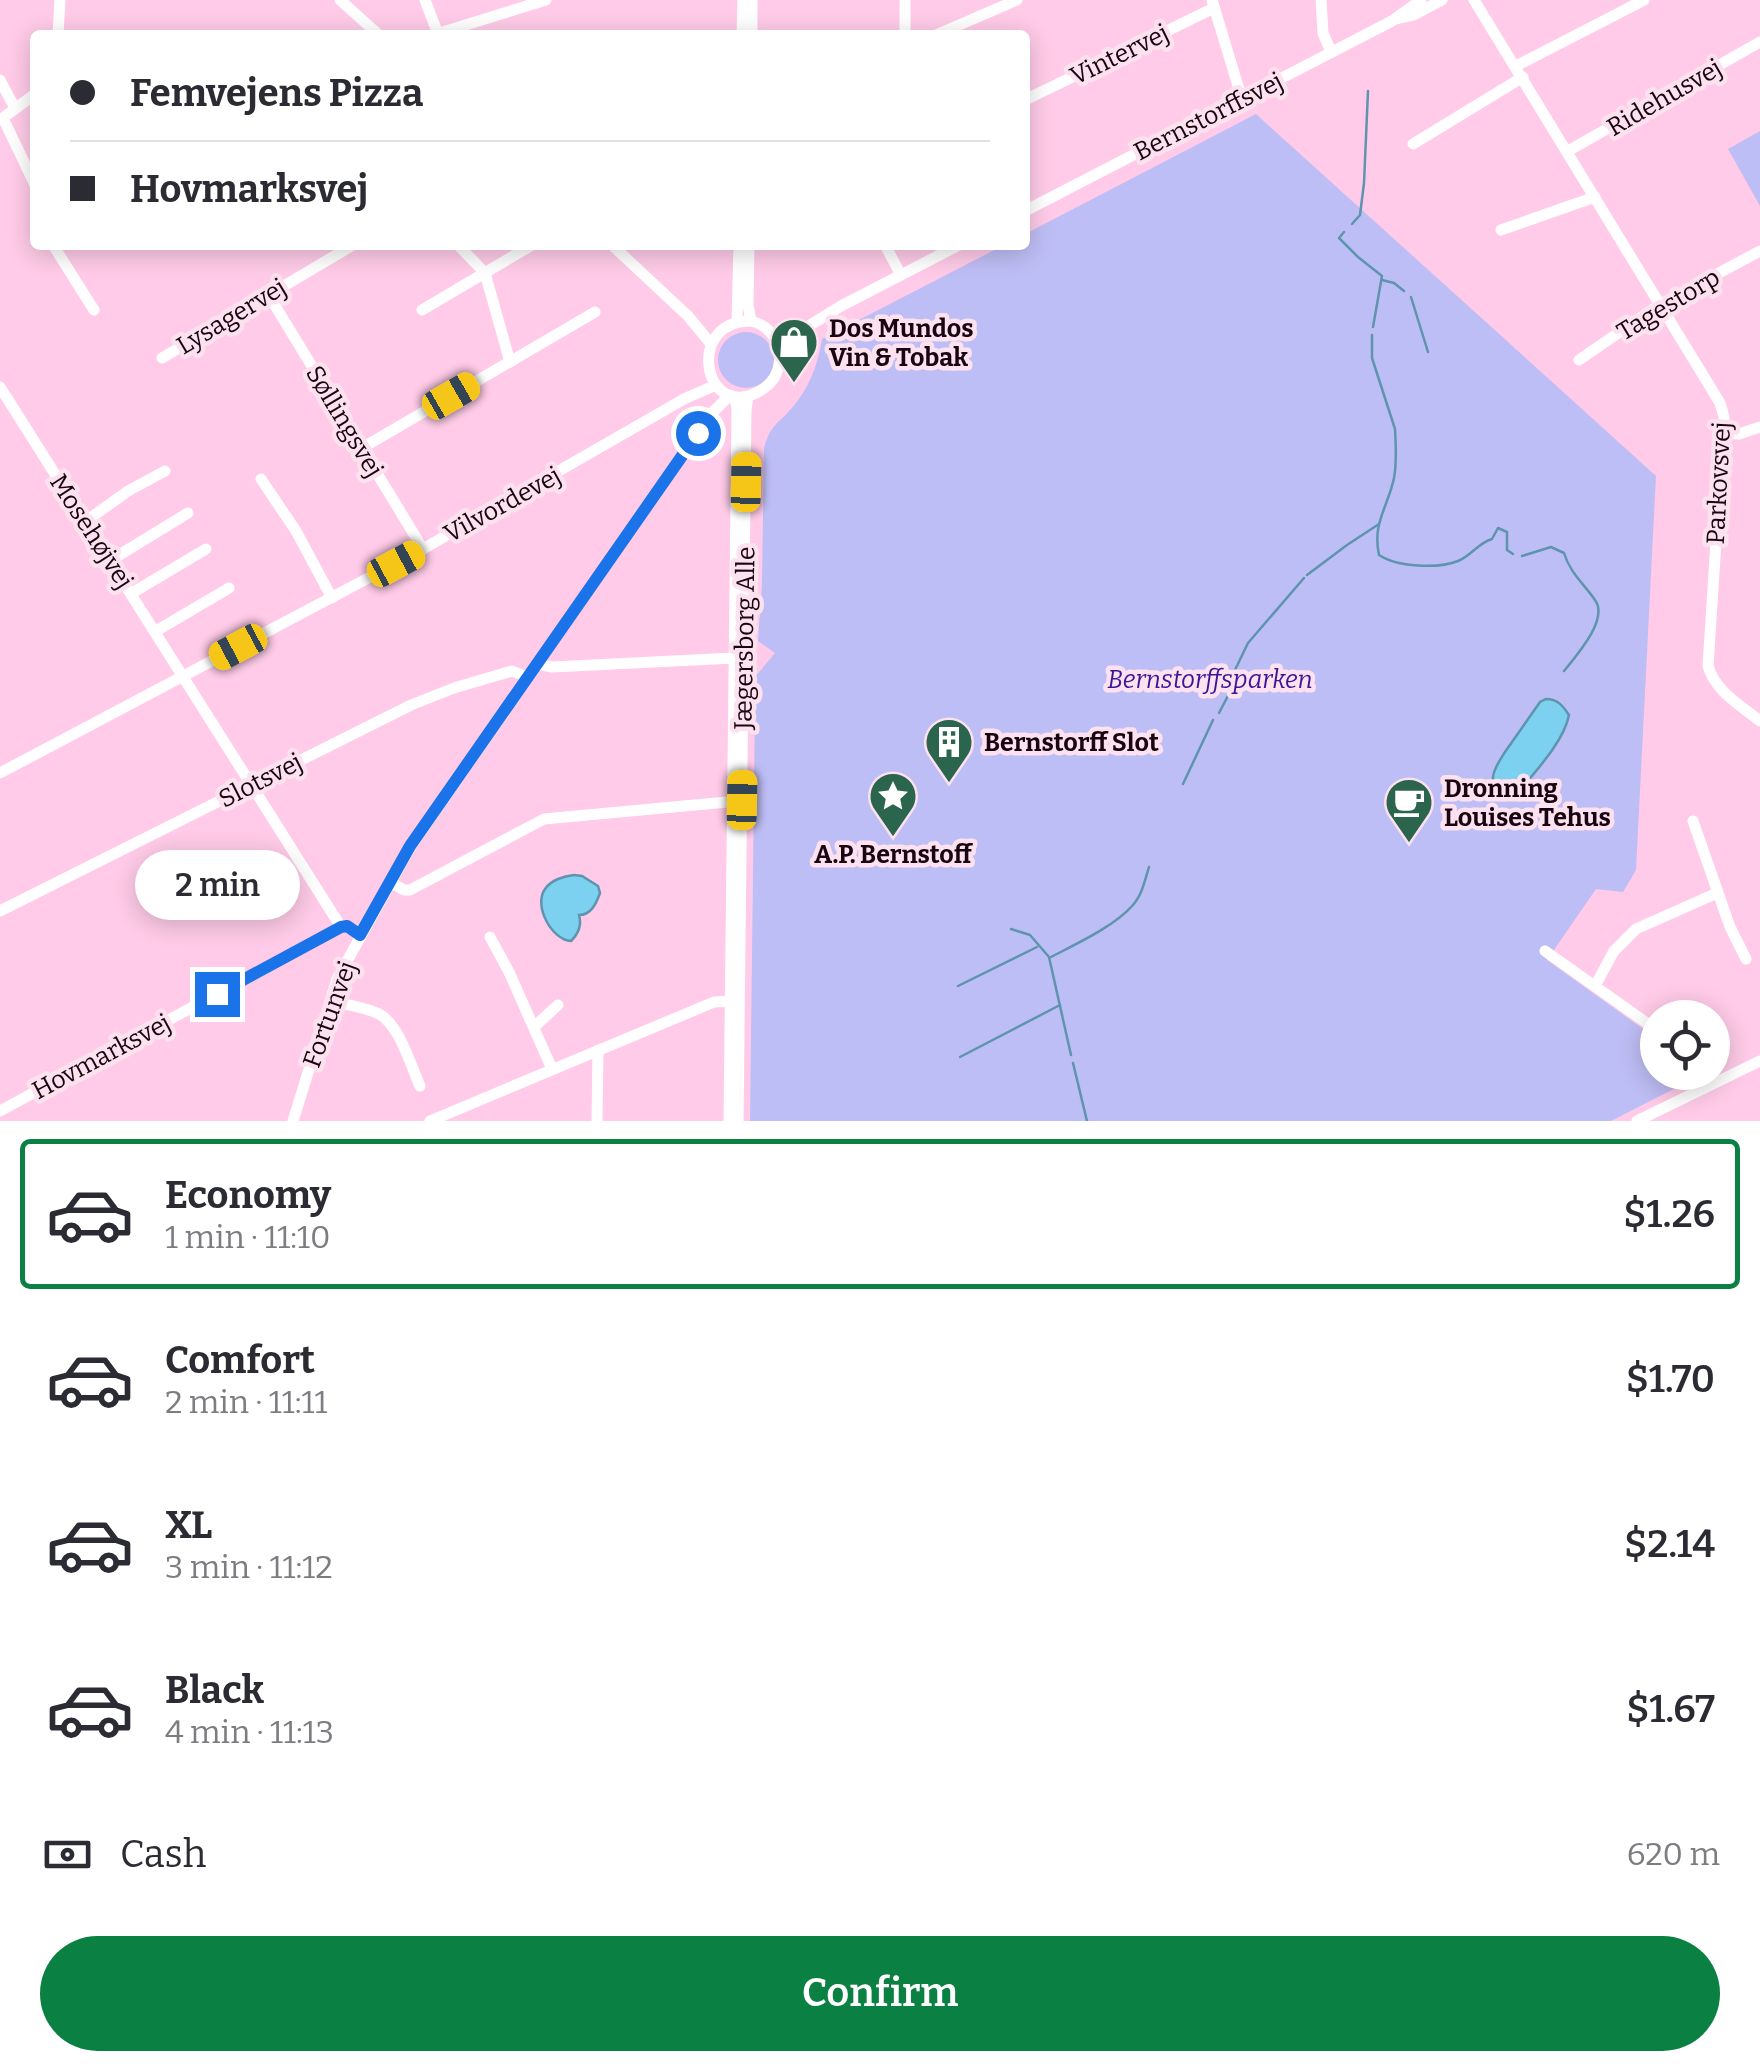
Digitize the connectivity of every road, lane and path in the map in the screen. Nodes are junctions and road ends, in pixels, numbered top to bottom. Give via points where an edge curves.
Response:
1 (60, 0) edge
2 (340, 0) edge
3 (425, 0) edge
4 (743, 0) edge
5 (752, 0) edge
6 (905, 0) edge
7 (1017, 0) edge
8 (1321, 0) edge
9 (1421, 0) edge
10 (1442, 0) edge
11 (1474, 0) edge
12 (1644, 0) edge
13 (541, 1) edge
14 (1212, 4) edge
15 (1392, 20) junction
16 (58, 30) edge
17 (370, 30) edge
18 (434, 30) edge
19 (448, 30) edge
20 (742, 30) edge
21 (752, 30) edge
22 (905, 30) edge
23 (948, 30) edge
24 (1760, 42) edge
25 (1330, 52) junction
26 (1520, 72) junction
27 (0, 80) edge
28 (1030, 97) edge
29 (30, 98) edge
30 (1244, 98) junction
31 (15, 108) junction
32 (1, 119) edge
33 (1413, 144) dead end
34 (1568, 152) junction
35 (30, 175) edge
36 (1595, 197) junction
37 (1030, 208) edge
38 (1501, 230) dead end
39 (56, 250) edge
40 (344, 250) edge
41 (463, 250) edge
42 (524, 250) edge
43 (617, 250) edge
44 (740, 250) edge
45 (749, 250) edge
46 (888, 250) edge
47 (949, 250) edge
48 (1760, 251) edge
49 (485, 273) junction
50 (901, 275) junction
51 (268, 294) junction
52 (1659, 305) junction
53 (94, 310) dead end
54 (422, 310) dead end
55 (595, 312) dead end
56 (688, 316) junction
57 (751, 321) junction
58 (737, 322) junction
59 (720, 332) junction
60 (776, 340) junction
61 (711, 344) junction
62 (162, 358) dead end
63 (1579, 360) dead end
64 (510, 362) junction
65 (0, 387) edge
66 (727, 390) junction
67 (1760, 427) edge
68 (1723, 433) junction
69 (362, 448) junction
70 (165, 470) dead end
71 (261, 479) dead end
72 (188, 514) dead end
73 (86, 520) junction
74 (206, 549) dead end
75 (423, 549) junction
76 (111, 560) junction
77 (229, 588) dead end
78 (132, 593) junction
79 (332, 598) junction
80 (156, 632) junction
81 (734, 658) junction
82 (537, 664) junction
83 (184, 676) junction
84 (527, 677) junction
85 (1760, 721) edge
86 (0, 773) edge
87 (252, 785) junction
88 (737, 801) junction
89 (1693, 821) dead end
90 (390, 882) junction
91 (1717, 893) junction
92 (0, 911) edge
93 (341, 927) junction
94 (360, 935) junction
95 (490, 937) dead end
96 (1545, 951) dead end
97 (1746, 960) dead end
98 (1596, 986) junction
99 (330, 1001) junction
100 (735, 1001) junction
101 (558, 1005) dead end
102 (1640, 1019) edge
103 (534, 1028) junction
104 (598, 1050) junction
105 (1760, 1061) edge
106 (552, 1069) junction
107 (1730, 1071) edge
108 (420, 1086) dead end
109 (1691, 1090) edge
110 (0, 1111) edge
111 (293, 1121) edge
112 (430, 1121) edge
113 (597, 1121) edge
114 (728, 1121) edge
115 (738, 1121) edge
116 (1636, 1121) edge

1 - 16 street
2 - 17 street
3 - 18 street
4 - 20 street
5 - 21 street
6 - 22 street
7 - 23 street
8 - 25 street
9 - 15 street, Bernstorffsvej
10 - 15 street, Bernstorffsvej
11 - 26 street, Parkovsvej
12 - 26 street
13 - 19 street
14 - 28 street, Vintervej
14 - 30 street
15 - 25 street, Bernstorffsvej
24 - 34 street, Ridehusvej
25 - 30 street, Bernstorffsvej
26 - 33 street
26 - 34 street, Parkovsvej
27 - 31 street
29 - 31 street
30 - 37 street, Bernstorffsvej
31 - 32 street
32 - 35 street
34 - 36 street, Parkovsvej
36 - 38 street
36 - 52 street, Parkovsvej
39 - 53 street
40 - 51 street, Lysagervej
41 - 49 street
42 - 49 street
43 - 56 street
44 - 58 street
45 - 57 street
46 - 50 street
47 - 50 street
48 - 52 street, Tagestorp
49 - 54 street
49 - 64 street
50 - 60 street
51 - 62 street, Lysagervej
51 - 69 street, Søllingsvej
52 - 63 street, Tagestorp
52 - 68 street, Parkovsvej via 1720,403
55 - 64 street
56 - 59 street
56 - 61 street
57 - 58 street
57 - 60 street
58 - 59 street
59 - 61 street
60 - 66 street via 780,360 764,388
61 - 66 street via 708,365
64 - 69 street
65 - 73 street, Mosehøjvej
66 - 75 street, Vilvordevej via 684,399
66 - 81 street, Jægersborg Alle via 738,410
66 - 82 street, Fortunvej
66 - 88 street, Jægersborg Alle via 746,410
67 - 68 street
68 - 85 street, Parkovsvej via 1708,666 1725,694
69 - 75 street, Søllingsvej
70 - 73 street
71 - 79 street
72 - 76 street
73 - 76 street, Mosehøjvej
74 - 78 street
75 - 79 street, Vilvordevej
76 - 78 street, Mosehøjvej
77 - 80 street
78 - 80 street, Mosehøjvej
79 - 83 street, Vilvordevej
80 - 83 street, Mosehøjvej
81 - 82 street
81 - 88 street, Jægersborg Alle
82 - 84 street, Fortunvej
83 - 86 street, Vilvordevej
83 - 87 street, Mosehøjvej
84 - 87 street, Slotsvej via 512,671 440,694
84 - 90 street, Fortunvej
87 - 92 street, Slotsvej
87 - 93 street, Mosehøjvej
88 - 90 street via 544,819 410,890
88 - 100 street, Jægersborg Alle
89 - 91 street
90 - 94 street, Fortunvej
91 - 97 street
91 - 98 street via 1636,929 1614,951
93 - 94 street
93 - 110 street, Hovmarksvej
94 - 99 street, Fortunvej
95 - 103 street
96 - 98 street
98 - 102 street
99 - 108 street via 386,1019
99 - 111 street, Fortunvej
100 - 104 street via 714,1002
100 - 114 street, Jægersborg Alle
100 - 115 street, Jægersborg Alle
101 - 103 street
103 - 106 street
104 - 106 street
104 - 113 street
105 - 107 street
106 - 112 street
109 - 116 street

